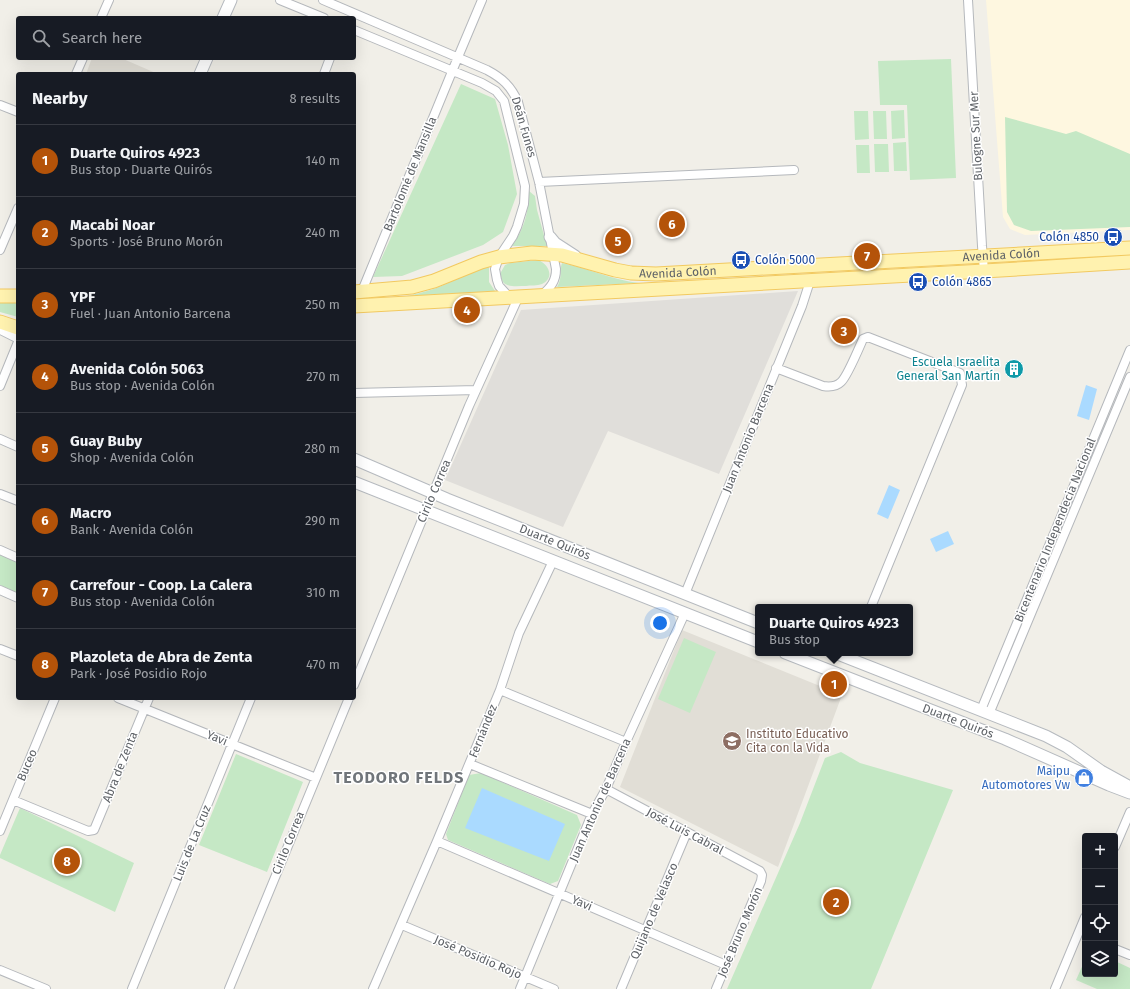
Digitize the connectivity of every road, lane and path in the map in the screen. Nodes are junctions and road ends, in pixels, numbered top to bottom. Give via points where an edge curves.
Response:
1 (109, 0) edge
2 (231, 0) edge
3 (280, 0) edge
4 (322, 0) edge
5 (482, 0) edge
6 (968, 0) edge
7 (348, 14) edge
8 (102, 16) edge
9 (224, 16) edge
10 (319, 16) edge
11 (356, 17) edge
12 (356, 31) edge
13 (458, 57) junction
14 (82, 60) edge
15 (206, 60) edge
16 (329, 60) edge
17 (452, 71) junction
18 (77, 72) edge
19 (201, 72) edge
20 (325, 72) edge
21 (0, 104) edge
22 (16, 111) edge
23 (794, 170) dead end
24 (540, 182) junction
25 (16, 213) edge
26 (550, 237) junction
27 (1130, 248) edge
28 (0, 250) edge
29 (553, 254) junction
30 (982, 256) junction
31 (499, 257) junction
32 (581, 260) junction
33 (1130, 262) edge
34 (984, 271) junction
35 (810, 281) junction
36 (358, 292) edge
37 (0, 296) edge
38 (16, 296) edge
39 (540, 296) junction
40 (514, 298) junction
41 (356, 306) edge
42 (0, 322) edge
43 (16, 327) edge
44 (0, 328) edge
45 (16, 336) edge
46 (16, 347) edge
47 (1130, 350) edge
48 (776, 368) junction
49 (1130, 377) edge
50 (0, 386) edge
51 (476, 390) junction
52 (356, 393) edge
53 (1103, 413) junction
54 (0, 439) edge
55 (16, 446) edge
56 (1101, 447) junction
57 (356, 460) edge
58 (356, 483) edge
59 (434, 493) junction
60 (0, 494) edge
61 (16, 501) edge
62 (426, 511) junction
63 (0, 550) edge
64 (16, 557) edge
65 (552, 560) junction
66 (0, 590) edge
67 (685, 594) junction
68 (16, 597) edge
69 (872, 604) edge
70 (685, 613) junction
71 (755, 622) edge
72 (755, 641) edge
73 (0, 649) edge
74 (16, 655) edge
75 (793, 656) edge
76 (851, 656) edge
77 (356, 680) edge
78 (500, 690) junction
79 (54, 700) edge
80 (123, 700) edge
81 (148, 700) edge
82 (251, 700) edge
83 (347, 700) edge
84 (144, 709) junction
85 (985, 712) junction
86 (626, 742) junction
87 (232, 744) junction
88 (470, 764) junction
89 (316, 778) junction
90 (1130, 787) edge
91 (606, 789) junction
92 (1130, 794) edge
93 (13, 800) junction
94 (1130, 812) edge
95 (592, 814) junction
96 (0, 831) edge
97 (687, 832) junction
98 (1118, 840) edge
99 (437, 841) junction
100 (762, 874) joint
101 (560, 893) junction
102 (402, 925) junction
103 (645, 930) junction
104 (1081, 935) edge
105 (1118, 949) edge
106 (1130, 955) edge
107 (726, 965) junction
108 (0, 970) edge
109 (525, 976) junction
110 (46, 989) edge
111 (132, 989) edge
112 (229, 989) edge
113 (373, 989) edge
114 (520, 989) edge
115 (554, 989) edge
116 (621, 989) edge
117 (716, 989) edge
118 (1055, 989) edge

1 - 8 street
2 - 9 main road
3 - 10 street
4 - 7 street, Deán Funes
5 - 13 street, Bartolomé de Mansilla
6 - 30 street, Bulogne Sur Mer
11 - 13 street, Deán Funes
12 - 17 street, Deán Funes
13 - 17 street, Bartolomé de Mansilla
13 - 24 street, Deán Funes via 499,77 514,92
14 - 18 street
15 - 19 main road
16 - 20 street
17 - 31 street, Deán Funes via 491,87 501,96 506,107 525,195 517,227
17 - 36 street, Bartolomé de Mansilla
21 - 22 street
23 - 24 street
24 - 26 street, Deán Funes
25 - 28 street
26 - 29 street, Deán Funes
26 - 32 main road via 561,248
27 - 30 main road, Avenida Colón
29 - 31 main road, Avenida Colón via 532,253
29 - 32 main road, Avenida Colón
29 - 39 street, Deán Funes via 555,280
30 - 32 main road, Avenida Colón via 656,274 631,273
30 - 34 street, Bulogne Sur Mer
31 - 36 main road, Avenida Colón via 423,284
31 - 40 street, Deán Funes via 495,274 500,286
33 - 34 main road, Avenida Colón
34 - 35 main road, Avenida Colón
35 - 39 main road, Avenida Colón
35 - 48 street, Juan Antonio Barcena
37 - 38 main road
39 - 40 main road, Avenida Colón
40 - 41 main road, Avenida Colón
40 - 51 street, Cirilo Correa
42 - 43 main road
44 - 45 main road
46 - 50 street
47 - 53 street, Bicentenario Independecia Nacional
48 - 67 street, Juan Antonio Barcena
48 - 69 street via 823,386 835,386 843,381 863,339 868,337 960,373 962,385
49 - 56 street, Bicentenario Independecia Nacional
51 - 52 street
51 - 59 street, Cirilo Correa
53 - 56 street
53 - 85 street, Bicentenario Independecia Nacional
54 - 55 street
56 - 85 street, Bicentenario Independecia Nacional
57 - 59 main road, Duarte Quirós
58 - 62 main road, Duarte Quirós
59 - 62 street, Cirilo Correa
59 - 67 main road, Duarte Quirós
60 - 61 street
62 - 65 main road, Duarte Quirós
62 - 77 street, Cirilo Correa
63 - 64 street
65 - 70 main road, Duarte Quirós
65 - 78 street, Fernández via 519,634
66 - 68 street
67 - 71 main road, Duarte Quirós
70 - 72 main road, Duarte Quirós
70 - 86 street, Juan Antonio de Barcena
73 - 74 street
75 - 92 main road, Duarte Quirós via 1005,739
76 - 85 main road, Duarte Quirós
78 - 86 street
78 - 88 street, Fernández
79 - 93 street, Buceo
80 - 84 street, Yavi
81 - 84 street, Abra de Zenta
82 - 87 street, Luis de La Cruz
83 - 89 street, Cirilo Correa
84 - 87 street, Yavi
84 - 93 street, Abra de Zenta via 94,830 88,831
85 - 90 main road, Duarte Quirós via 1058,742
86 - 91 street, Juan Antonio de Barcena
87 - 89 street, Yavi
87 - 111 street, Luis de La Cruz
88 - 95 street
88 - 99 street, Fernández
89 - 112 street, Cirilo Correa
91 - 95 street, Juan Antonio de Barcena
91 - 97 street, José Luis Cabral
93 - 96 street, Buceo
94 - 98 street
95 - 101 street, Juan Antonio de Barcena
97 - 100 street, José Luis Cabral
97 - 103 street, Quijano de Velasco
99 - 101 street, Yavi
99 - 102 street, Fernández
100 - 107 street, José Bruno Morón
101 - 103 street, Yavi
101 - 109 street, Juan Antonio de Barcena
102 - 109 street, José Posidio Rojo
102 - 113 street, Fernández
103 - 107 street, Yavi
103 - 116 street, Quijano de Velasco
104 - 118 street
105 - 106 street
107 - 117 street, José Bruno Morón
108 - 110 street
109 - 114 street, Juan Antonio de Barcena
109 - 115 street, José Posidio Rojo

